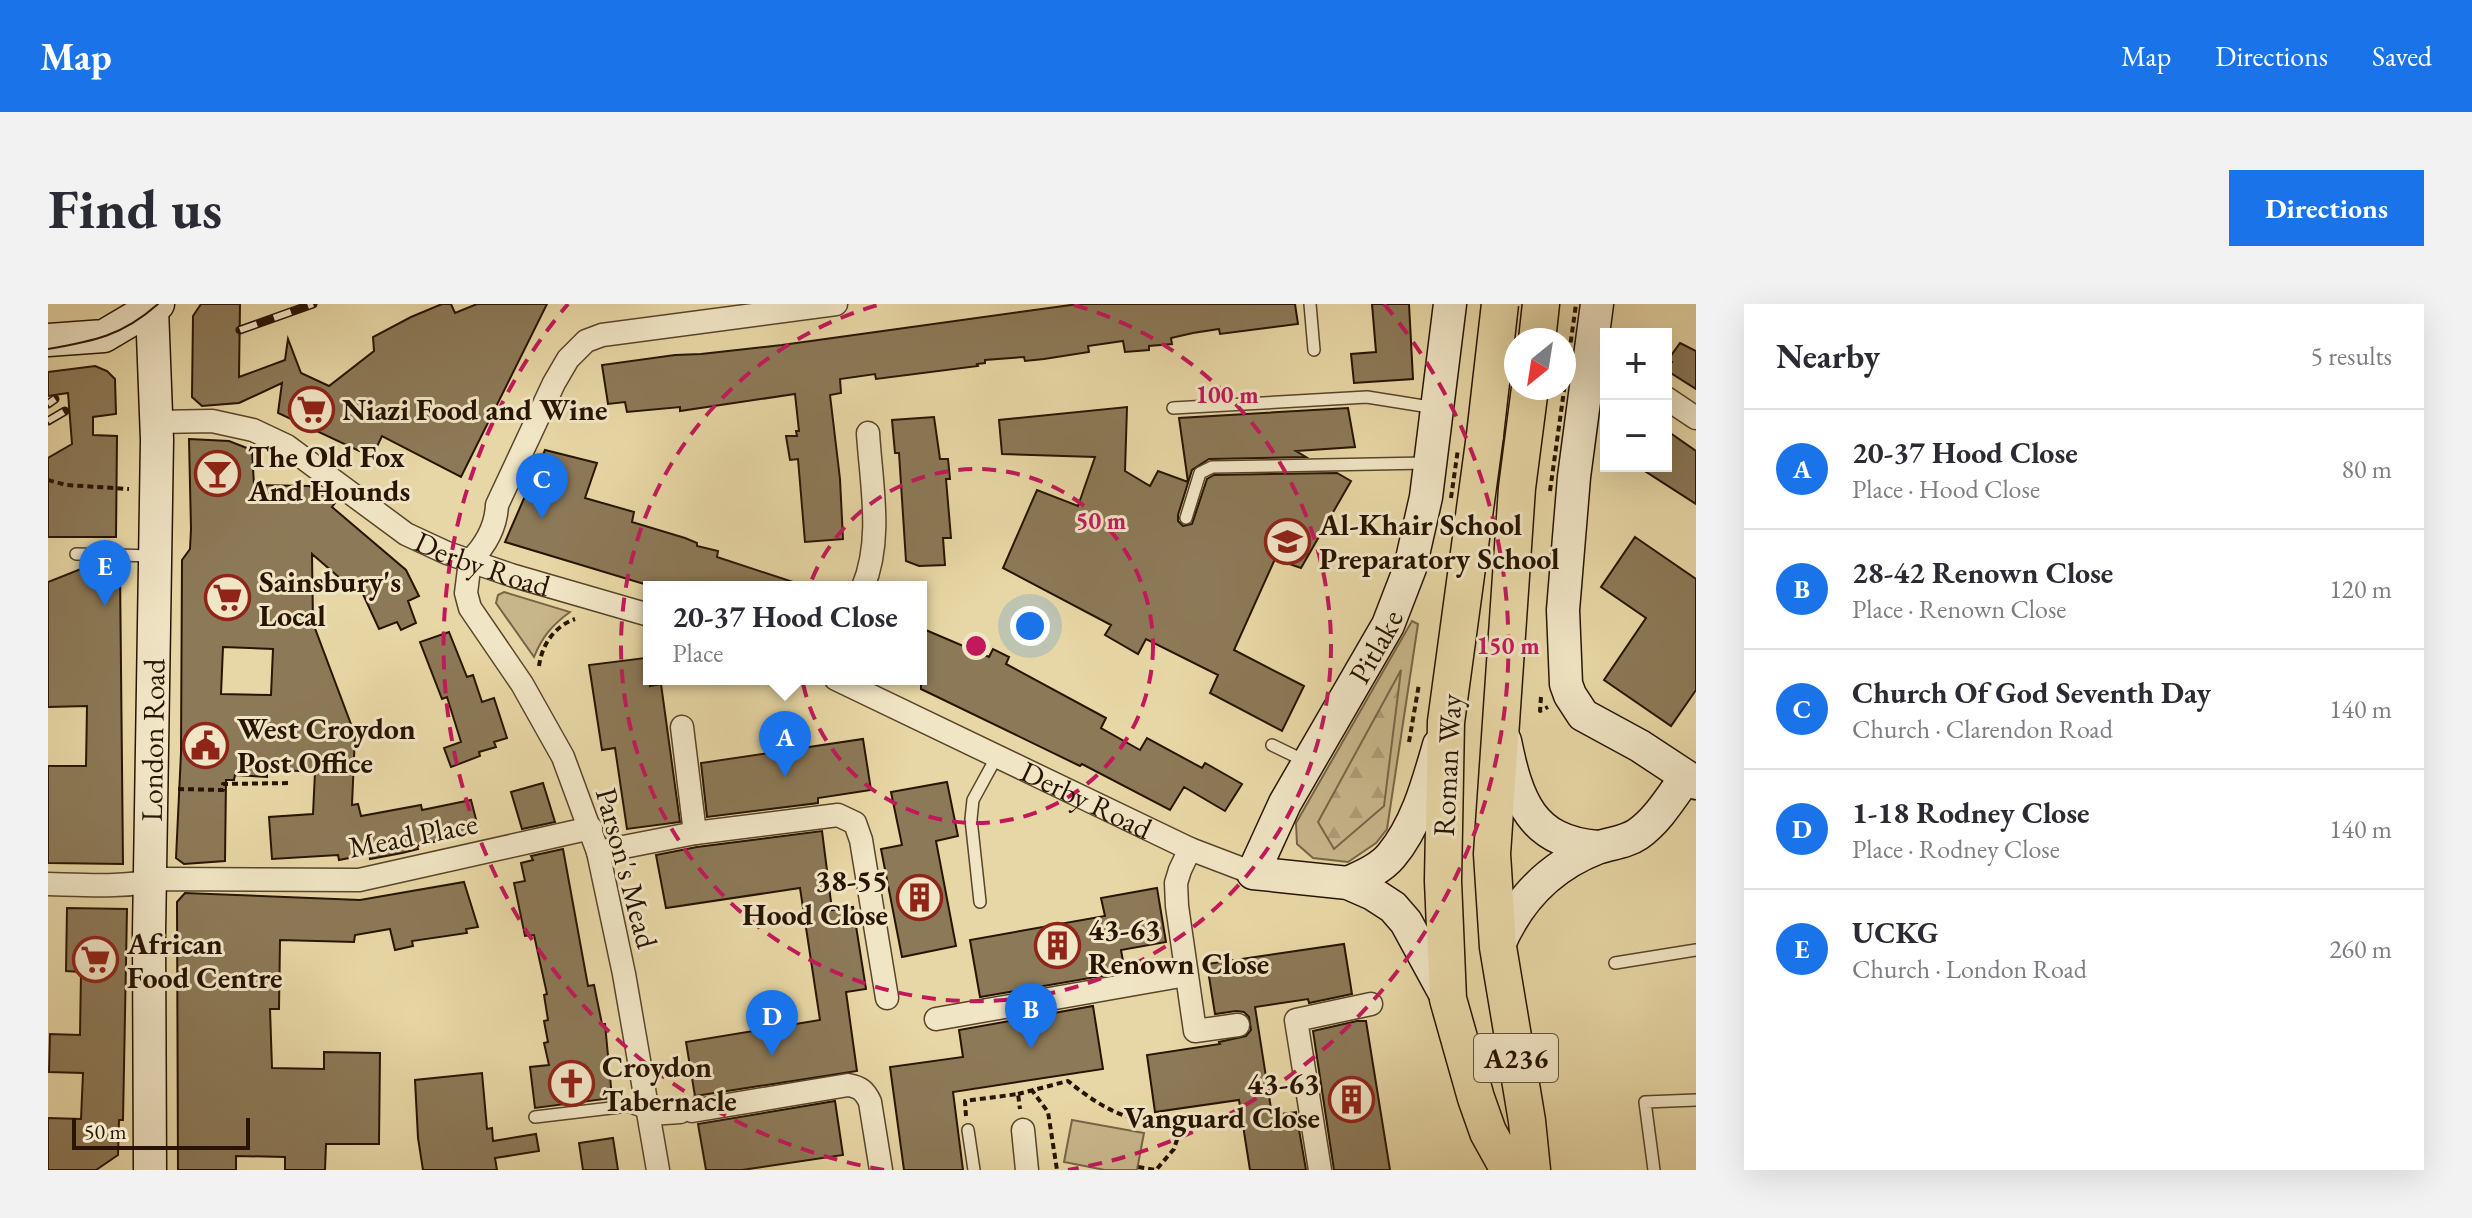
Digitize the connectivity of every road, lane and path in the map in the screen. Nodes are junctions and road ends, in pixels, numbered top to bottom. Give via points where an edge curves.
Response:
1 (836, 304) edge
2 (1310, 304) edge
3 (1450, 304) edge
4 (1500, 304) edge
5 (1541, 304) edge
6 (1576, 304) edge
7 (1597, 304) edge
8 (154, 306) edge
9 (1538, 328) edge
10 (48, 340) edge
11 (48, 349) edge
12 (1314, 350) dead end
13 (1597, 374) edge
14 (1530, 400) edge
15 (1669, 400) edge
16 (1173, 408) dead end
17 (1436, 409) junction
18 (1696, 418) edge
19 (156, 422) junction
20 (868, 433) dead end
21 (1431, 463) junction
22 (48, 480) edge
23 (1534, 490) junction
24 (155, 492) junction
25 (1186, 518) dead end
26 (76, 554) dead end
27 (154, 556) junction
28 (470, 561) junction
29 (866, 581) edge
30 (595, 598) junction
31 (643, 613) edge
32 (522, 684) junction
33 (849, 685) edge
34 (1540, 711) dead end
35 (1446, 722) junction
36 (1501, 723) junction
37 (1537, 723) dead end
38 (682, 727) dead end
39 (1272, 745) dead end
40 (997, 756) junction
41 (1309, 763) junction
42 (1691, 780) edge
43 (291, 783) dead end
44 (151, 789) junction
45 (591, 828) junction
46 (695, 833) junction
47 (1598, 847) junction
48 (1190, 849) junction
49 (598, 852) junction
50 (1253, 873) junction
51 (149, 883) junction
52 (1348, 883) junction
53 (48, 884) edge
54 (980, 902) dead end
55 (1498, 947) junction
56 (1696, 950) edge
57 (1615, 963) dead end
58 (1186, 975) junction
59 (887, 998) dead end
60 (1448, 999) junction
61 (1371, 1004) dead end
62 (936, 1019) dead end
63 (1238, 1025) dead end
64 (1031, 1089) junction
65 (1018, 1094) junction
66 (1696, 1100) edge
67 (650, 1114) junction
68 (535, 1117) dead end
69 (968, 1130) joint
70 (1023, 1130) joint
71 (1138, 1167) dead end
72 (150, 1170) edge
73 (658, 1170) edge
74 (881, 1170) edge
75 (974, 1170) edge
76 (1027, 1170) edge
77 (1057, 1170) edge
78 (1320, 1170) edge
79 (1509, 1170) edge
80 (1532, 1170) edge
81 (1654, 1170) edge

1 - 28 street via 586,341 554,383 497,505 485,544
2 - 12 lane
3 - 17 street, Pitlake
4 - 35 main road, Roman Way / A236, bridge
5 - 9 main road
6 - 23 path, bridge
7 - 13 street
8 - 10 street via 104,336
8 - 11 lane via 106,338
8 - 19 street, London Road
13 - 42 street via 1574,477 1563,610 1566,684 1583,715
14 - 23 main road, Roman Way / A236
15 - 18 street
16 - 17 lane via 1367,397
17 - 21 street, Pitlake
19 - 24 street, London Road
19 - 28 street, Derby Road via 212,421 253,430 287,446 406,534
20 - 29 street via 874,548
21 - 25 lane via 1212,467 1200,473
21 - 41 street, Pitlake via 1416,546 1388,625
22 - 24 path
23 - 36 main road, Roman Way / A236
24 - 27 street, London Road
26 - 27 lane
27 - 44 street, London Road
28 - 30 street, Derby Road
28 - 32 street, Parson's Mead via 470,608
30 - 31 street, Derby Road
30 - 32 path via 586,615 557,629 546,643 538,674
32 - 45 street, Parson's Mead via 563,757
33 - 40 street, Derby Road
34 - 37 path
35 - 52 street via 1410,825 1390,857
35 - 60 main road, Roman Way / A236 via 1442,844
36 - 47 street via 1517,790 1528,812 1558,838
36 - 55 main road, Roman Way / A236 via 1492,854
38 - 46 street
39 - 41 lane
40 - 48 street, Derby Road
40 - 54 lane via 973,800
41 - 50 street, Pitlake
42 - 47 street via 1638,834
43 - 44 path via 223,784 223,790
44 - 51 street, London Road
45 - 49 street, Parson's Mead
45 - 51 street, Mead Place via 359,880
46 - 49 street
46 - 59 street via 838,815 855,823
47 - 55 street via 1530,892
48 - 50 street, Derby Road
48 - 58 street via 1176,883
49 - 67 street, Parson's Mead
50 - 52 street, Derby Road
51 - 53 street, Mead Place
51 - 72 street, London Road
52 - 60 street, Derby Road via 1393,907
55 - 80 main road, Roman Way / A236
56 - 57 lane
58 - 62 street
58 - 63 street via 1195,1031
60 - 79 main road, Roman Way / A236 via 1488,1132
61 - 78 street via 1296,1020
64 - 65 path
64 - 71 path via 1068,1081 1124,1115 1175,1120 1180,1130 1174,1149 1156,1170
64 - 77 path via 1048,1112
65 - 69 path via 965,1101
65 - 70 path
66 - 81 lane via 1645,1102
67 - 68 lane via 628,1106
67 - 73 street, Parson's Mead
67 - 74 street via 858,1086 870,1102
69 - 75 lane
70 - 76 street

